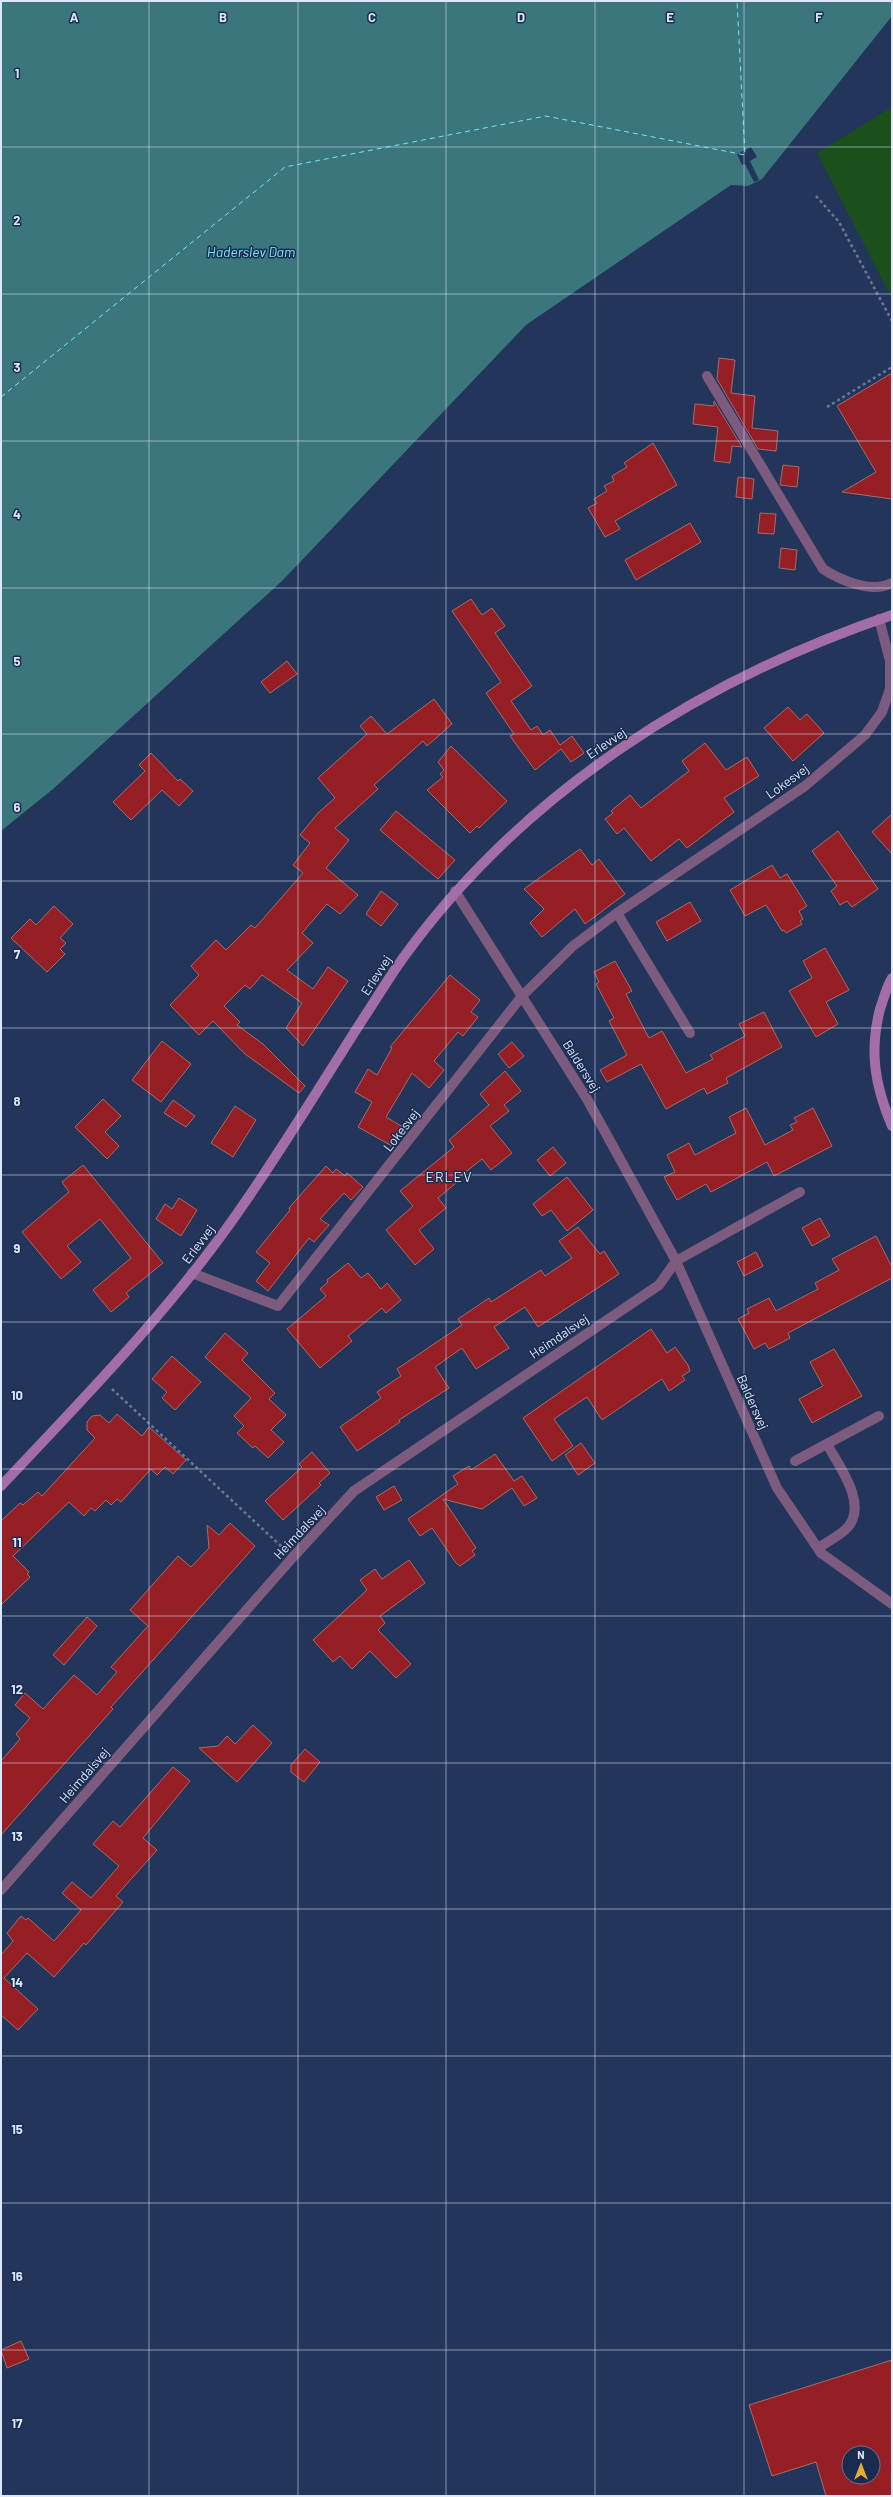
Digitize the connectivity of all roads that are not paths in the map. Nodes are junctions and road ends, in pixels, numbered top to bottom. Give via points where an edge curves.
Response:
1 (707, 376) dead end
2 (892, 583) edge
3 (892, 615) edge
4 (879, 619) junction
5 (455, 891) junction
6 (617, 913) junction
7 (892, 978) edge
8 (522, 996) junction
9 (690, 1033) dead end
10 (892, 1126) edge
11 (800, 1192) dead end
12 (676, 1261) junction
13 (192, 1273) junction
14 (879, 1416) dead end
15 (827, 1444) junction
16 (795, 1461) dead end
17 (1, 1486) edge
18 (819, 1551) junction
19 (892, 1604) edge
20 (1, 1890) edge

1 - 2 street via 823,569 840,580 873,586
3 - 4 street, Erlevvej
4 - 5 street, Erlevvej via 760,668 684,708 601,760 521,824
4 - 6 street, Lokesvej via 890,661 890,689 882,712 865,735 805,786
5 - 8 street, Baldersvej
5 - 13 street, Erlevvej via 402,959 242,1207
6 - 8 street, Lokesvej via 574,946
6 - 9 street
7 - 10 street via 887,986 874,1034 875,1066 881,1100
8 - 12 street, Baldersvej via 587,1099
8 - 13 street, Lokesvej via 278,1306
11 - 12 street
12 - 18 street, Baldersvej via 777,1488
12 - 20 street, Heimdalsvej via 659,1285 354,1491
13 - 17 street, Erlevvej via 101,1379
14 - 15 street
15 - 16 street
15 - 18 street via 853,1495 854,1516 848,1527
18 - 19 street, Baldersvej

